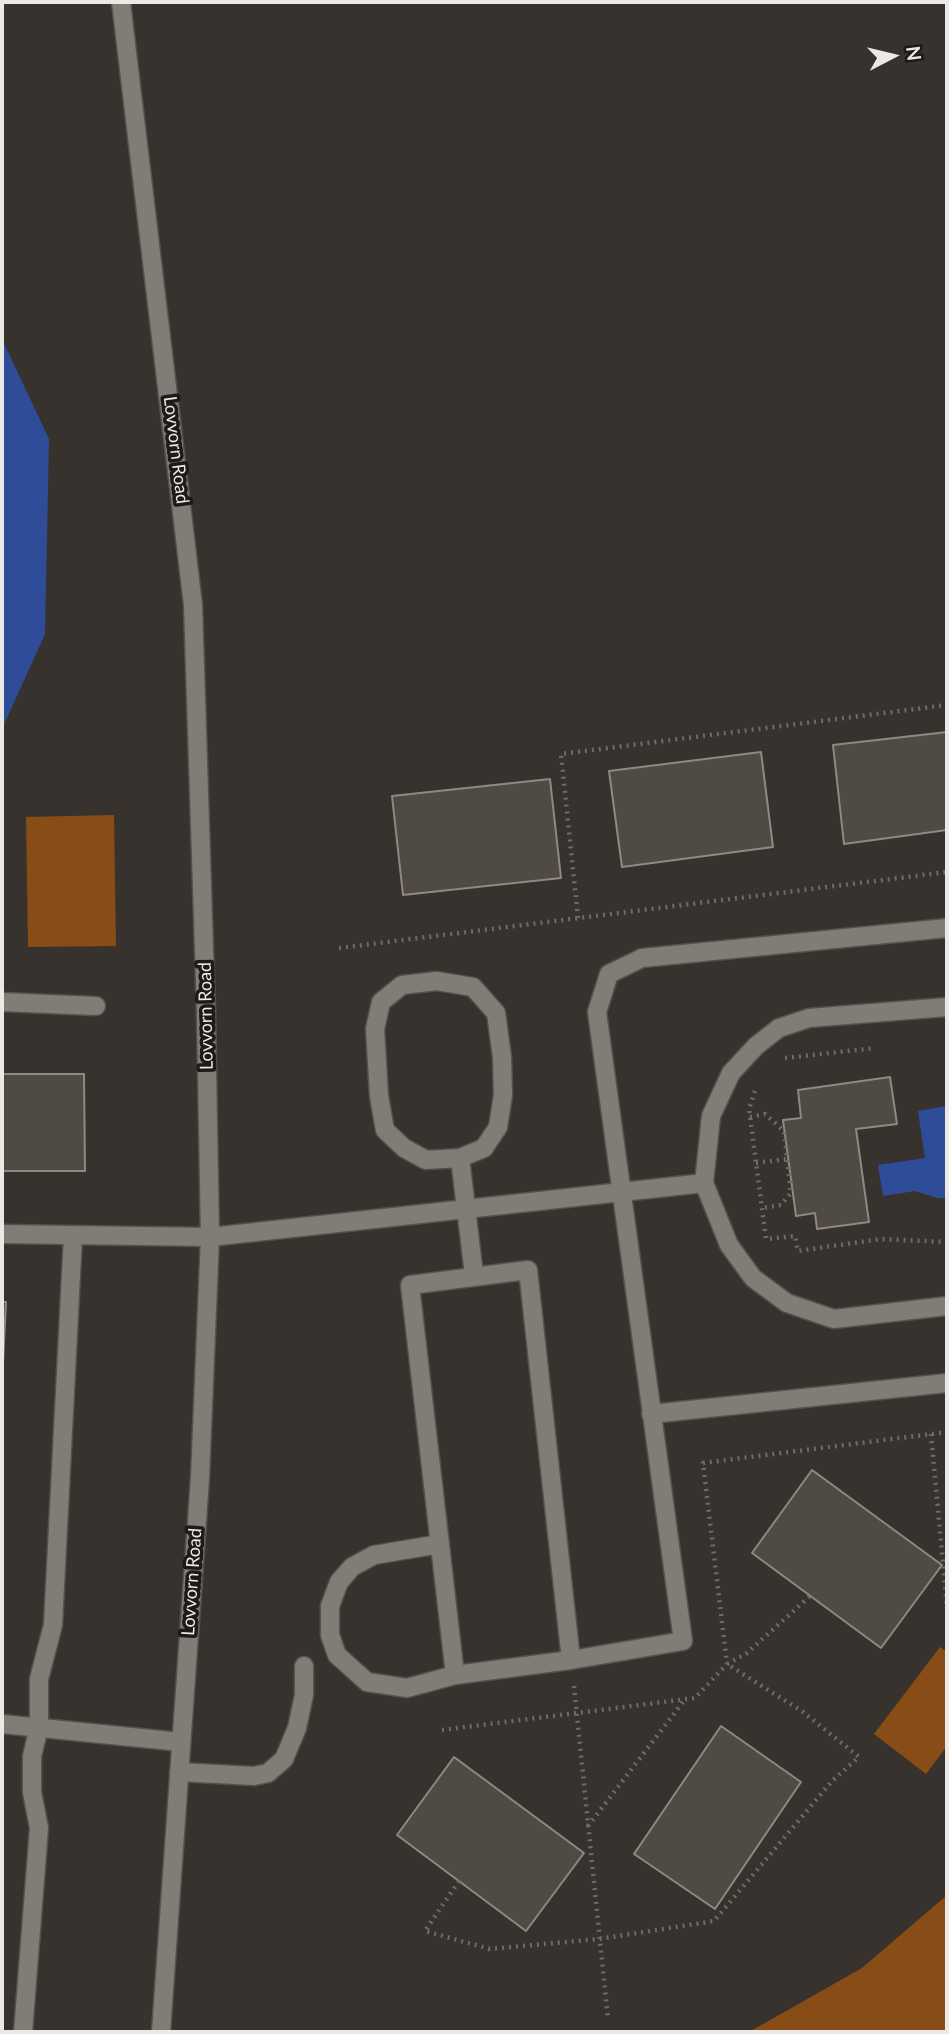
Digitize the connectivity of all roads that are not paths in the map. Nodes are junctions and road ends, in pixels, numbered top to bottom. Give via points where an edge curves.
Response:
1 (121, 2) edge
2 (947, 928) edge
3 (2, 1003) edge
4 (96, 1006) dead end
5 (947, 1007) edge
6 (460, 1158) junction
7 (704, 1183) junction
8 (623, 1192) junction
9 (465, 1208) junction
10 (2, 1234) edge
11 (73, 1236) junction
12 (210, 1237) junction
13 (474, 1275) junction
14 (947, 1306) edge
15 (947, 1383) edge
16 (651, 1414) junction
17 (440, 1544) junction
18 (571, 1660) junction
19 (304, 1666) dead end
20 (455, 1675) junction
21 (2, 1724) edge
22 (39, 1727) junction
23 (181, 1742) junction
24 (179, 1772) junction
25 (23, 2032) edge
26 (161, 2032) edge

1 - 12 street, Lovvorn Road via 193,605
2 - 8 street via 642,958 609,974 597,1012
3 - 4 street
5 - 7 street via 809,1018 779,1028 731,1073 711,1116
6 - 6 street via 484,1148 498,1127 503,1095 495,1013 473,987 437,981 402,985 381,1002 375,1029 386,1130 404,1148 426,1160
6 - 9 street
7 - 8 street
7 - 14 street via 729,1245 753,1278 787,1303 834,1319
8 - 9 street
8 - 16 street
9 - 12 street
9 - 13 street
10 - 11 street
11 - 12 street
11 - 22 street via 53,1625 40,1678
12 - 23 street, Lovvorn Road via 200,1478
13 - 17 street via 410,1285
13 - 18 street via 528,1270
15 - 16 street
16 - 18 street via 683,1641
17 - 20 street
17 - 20 street via 374,1555 352,1567 339,1582 330,1606 330,1635 337,1656 367,1682 407,1688
18 - 20 street
19 - 24 street via 297,1728 284,1759 268,1773
21 - 22 street
22 - 23 street
22 - 25 street via 32,1756 39,1828
23 - 24 street, Lovvorn Road
24 - 26 street, Lovvorn Road

